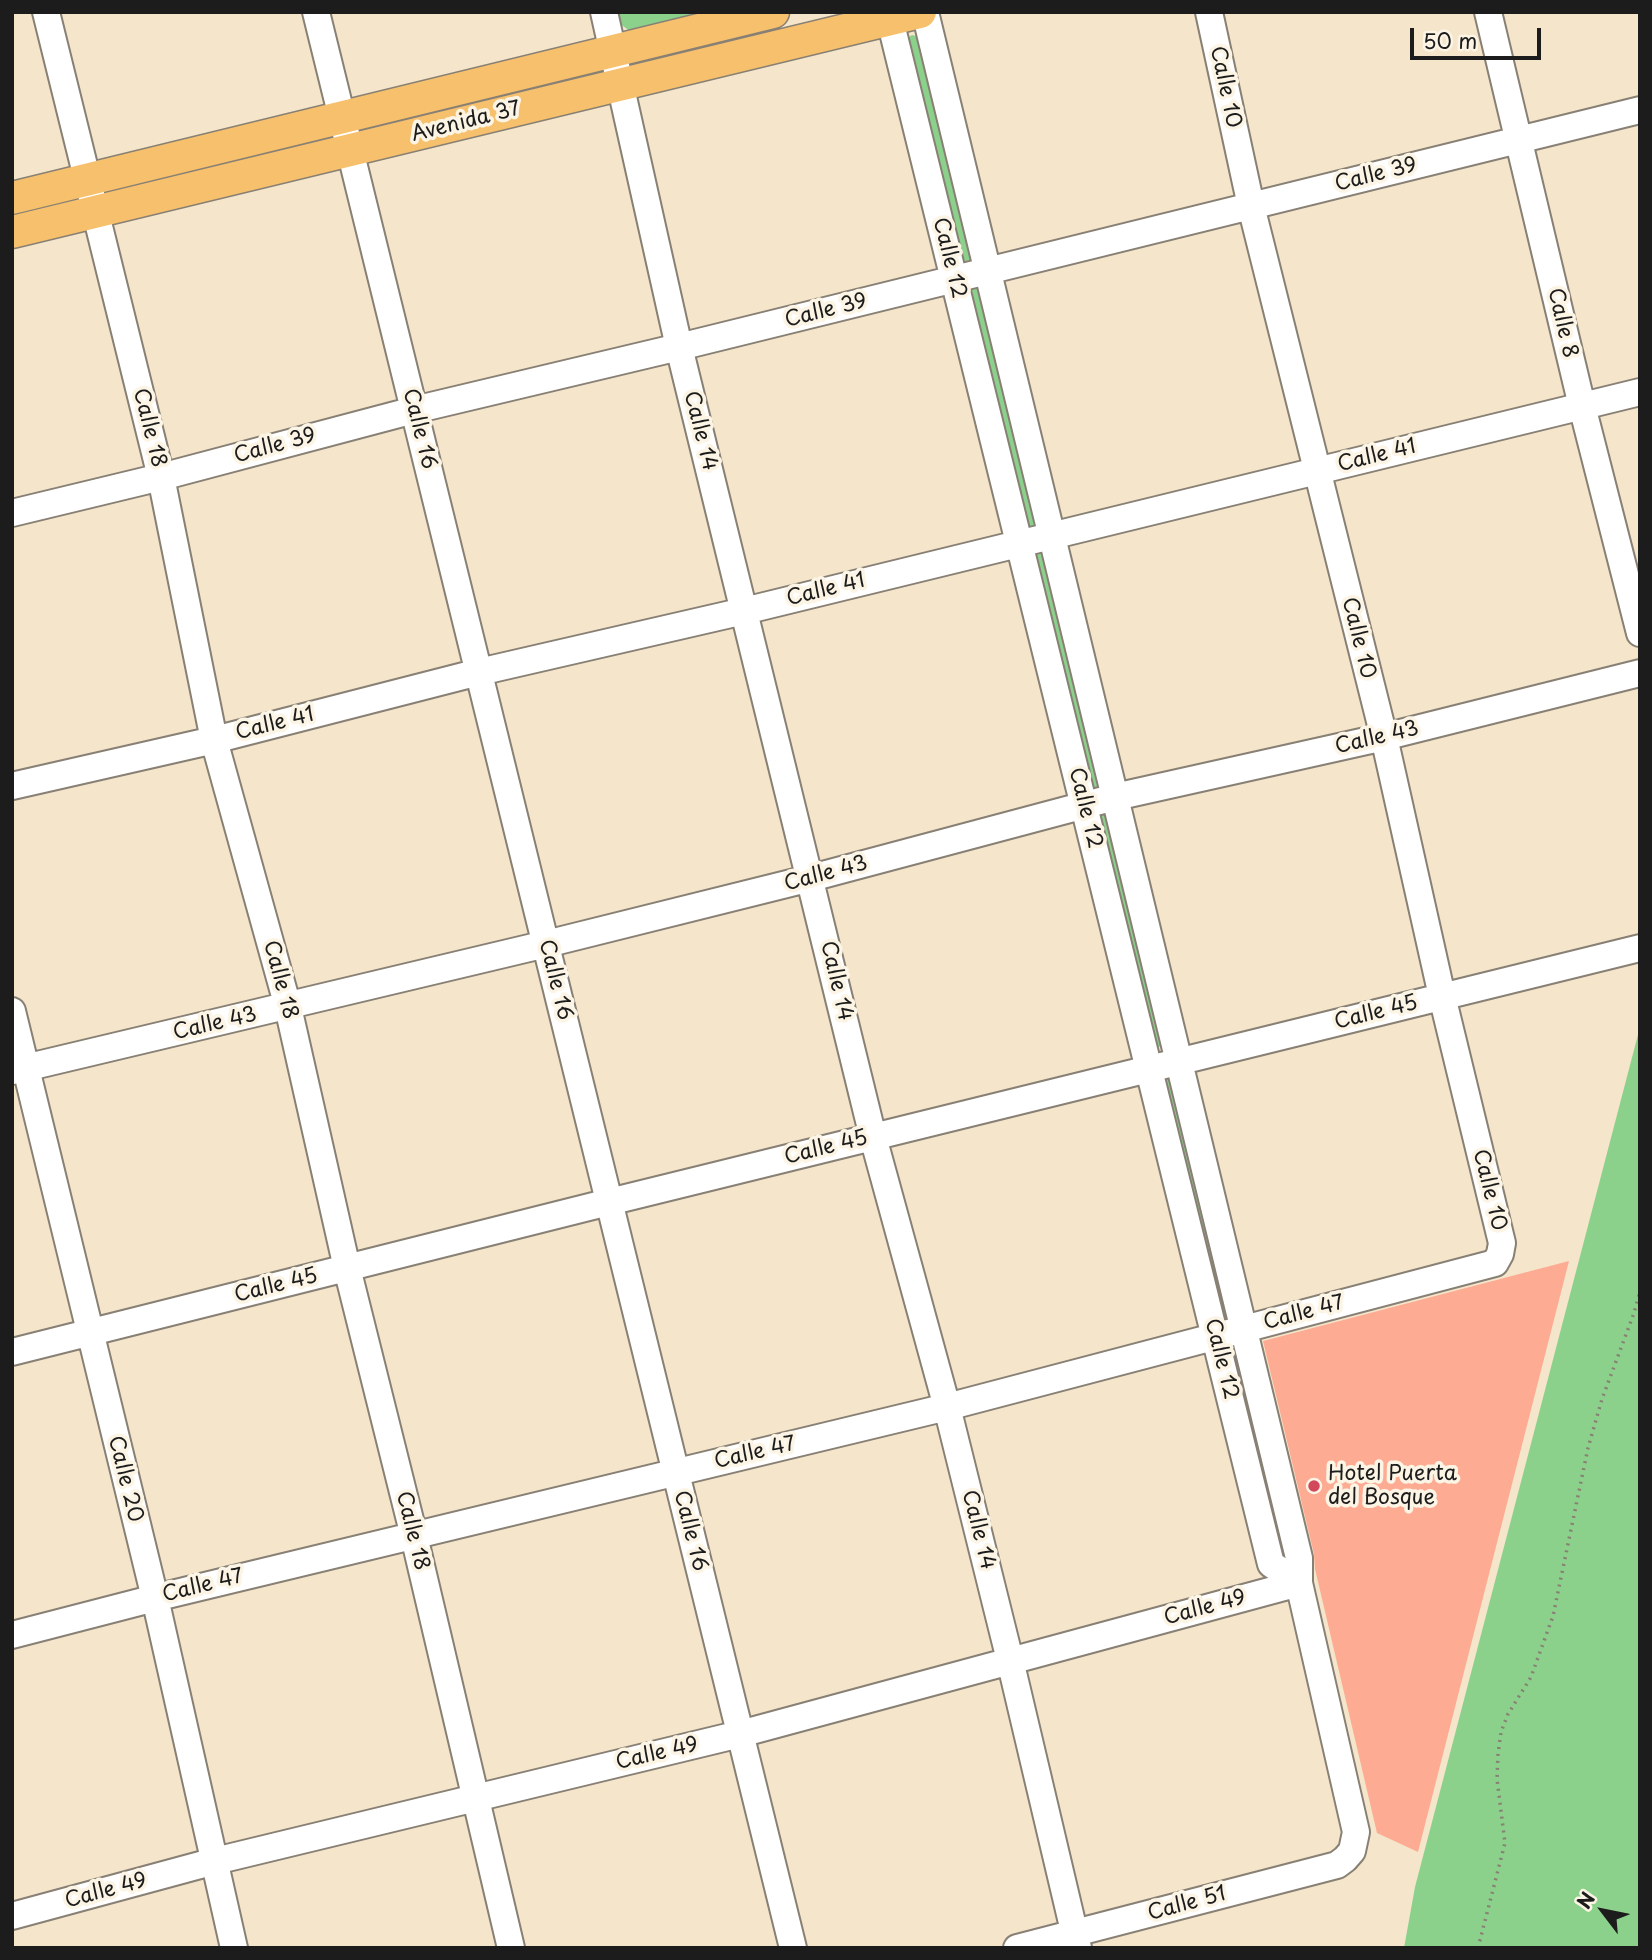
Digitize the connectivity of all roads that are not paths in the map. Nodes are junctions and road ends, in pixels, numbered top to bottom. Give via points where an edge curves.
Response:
1 (46, 12) edge
2 (316, 12) edge
3 (604, 12) edge
4 (773, 12) edge
5 (923, 12) edge
6 (1209, 12) edge
7 (1488, 12) edge
8 (888, 16) edge
9 (614, 51) junction
10 (622, 85) junction
11 (1640, 110) edge
12 (342, 118) junction
13 (1518, 139) junction
14 (350, 150) junction
15 (88, 179) junction
16 (12, 198) edge
17 (1251, 206) junction
18 (97, 211) junction
19 (12, 232) edge
20 (987, 271) junction
21 (954, 279) junction
22 (679, 347) junction
23 (1640, 392) edge
24 (1582, 406) junction
25 (414, 410) junction
26 (1316, 471) junction
27 (160, 477) junction
28 (12, 513) edge
29 (1051, 535) junction
30 (1019, 543) junction
31 (744, 611) junction
32 (1640, 633) edge
33 (479, 672) junction
34 (1640, 673) edge
35 (1384, 737) junction
36 (214, 740) junction
37 (12, 786) edge
38 (1115, 797) junction
39 (1084, 805) junction
40 (811, 878) junction
41 (546, 944) junction
42 (1640, 948) edge
43 (1442, 996) junction
44 (288, 1007) junction
45 (12, 1011) edge
46 (1178, 1061) junction
47 (19, 1069) edge
48 (1149, 1069) junction
49 (873, 1137) junction
50 (609, 1202) junction
51 (1495, 1263) joint
52 (347, 1268) junction
53 (1244, 1329) junction
54 (89, 1334) junction
55 (1215, 1337) junction
56 (12, 1352) edge
57 (947, 1407) junction
58 (676, 1472) junction
59 (414, 1536) junction
60 (1299, 1583) junction
61 (155, 1598) junction
62 (12, 1636) edge
63 (1010, 1660) junction
64 (740, 1734) junction
65 (477, 1797) junction
66 (1352, 1851) joint
67 (215, 1861) junction
68 (12, 1916) edge
69 (1077, 1941) edge
70 (234, 1948) edge
71 (511, 1948) edge
72 (793, 1948) edge
73 (1017, 1948) edge

1 - 15 street, Calle 18
2 - 12 street, Calle 16
3 - 9 street, Calle 14
4 - 9 main road, Avenida 37
5 - 8 main road, Avenida 37
5 - 20 street, Calle 12
6 - 17 street, Calle 10
7 - 13 street, Calle 8
8 - 10 main road, Avenida 37
8 - 21 street, Calle 12
9 - 10 street, Calle 14
9 - 12 main road, Avenida 37
10 - 14 main road, Avenida 37
10 - 22 street, Calle 14
11 - 13 street, Calle 39
12 - 14 street, Calle 16
12 - 15 main road, Avenida 37
13 - 17 street, Calle 39
13 - 24 street, Calle 8
14 - 18 main road, Avenida 37
14 - 25 street, Calle 16
15 - 16 main road, Avenida 37
15 - 18 street, Calle 18
17 - 20 street, Calle 39
17 - 26 street, Calle 10
18 - 19 main road, Avenida 37
18 - 27 street, Calle 18
20 - 21 street, Calle 39
20 - 29 street, Calle 12
21 - 22 street, Calle 39
21 - 30 street, Calle 12
22 - 25 street, Calle 39
22 - 31 street, Calle 14
23 - 24 street, Calle 41
24 - 26 street, Calle 41
24 - 32 street, Calle 8
25 - 27 street, Calle 39
25 - 33 street, Calle 16
26 - 29 street, Calle 41
26 - 35 street, Calle 10
27 - 28 street, Calle 39
27 - 36 street, Calle 18
29 - 30 street, Calle 41
29 - 38 street, Calle 12
30 - 31 street, Calle 41
30 - 39 street, Calle 12
31 - 33 street, Calle 41
31 - 40 street, Calle 14
33 - 36 street, Calle 41
33 - 41 street, Calle 16
34 - 35 street, Calle 43
35 - 38 street, Calle 43
35 - 43 street, Calle 10
36 - 37 street, Calle 41
36 - 44 street, Calle 18
38 - 39 street, Calle 43
38 - 46 street, Calle 12
39 - 40 street, Calle 43
39 - 48 street, Calle 12
40 - 41 street, Calle 43
40 - 49 street, Calle 14
41 - 44 street, Calle 43
41 - 50 street, Calle 16
42 - 43 street, Calle 45
43 - 46 street, Calle 45
43 - 51 street, Calle 10 via 1502,1243
44 - 47 street, Calle 43
44 - 52 street, Calle 18
45 - 47 street, Calle 20
46 - 48 street, Calle 45
46 - 53 street, Calle 12
47 - 54 street, Calle 20
48 - 49 street, Calle 45
48 - 55 street, Calle 12
49 - 50 street, Calle 45
49 - 57 street, Calle 14
50 - 52 street, Calle 45
50 - 58 street, Calle 16
51 - 53 street, Calle 47
52 - 54 street, Calle 45
52 - 59 street, Calle 18
53 - 55 street, Calle 47
53 - 60 street, Calle 12 via 1299,1558
54 - 56 street, Calle 45
54 - 61 street, Calle 20
55 - 57 street, Calle 47
55 - 60 street, Calle 12 via 1271,1564
57 - 58 street, Calle 47
57 - 63 street, Calle 14
58 - 59 street, Calle 47
58 - 64 street, Calle 16
59 - 61 street, Calle 47
59 - 65 street, Calle 18
60 - 63 street, Calle 49
60 - 66 street, Calle 12 via 1356,1832
61 - 62 street, Calle 47
61 - 67 street, Calle 20
63 - 64 street, Calle 49
63 - 69 street, Calle 14
64 - 65 street, Calle 49
64 - 72 street, Calle 16
65 - 67 street, Calle 49
65 - 71 street, Calle 18
66 - 69 street, Calle 51 via 1337,1865
67 - 68 street, Calle 49
67 - 70 street, Calle 20
69 - 73 street, Calle 51

